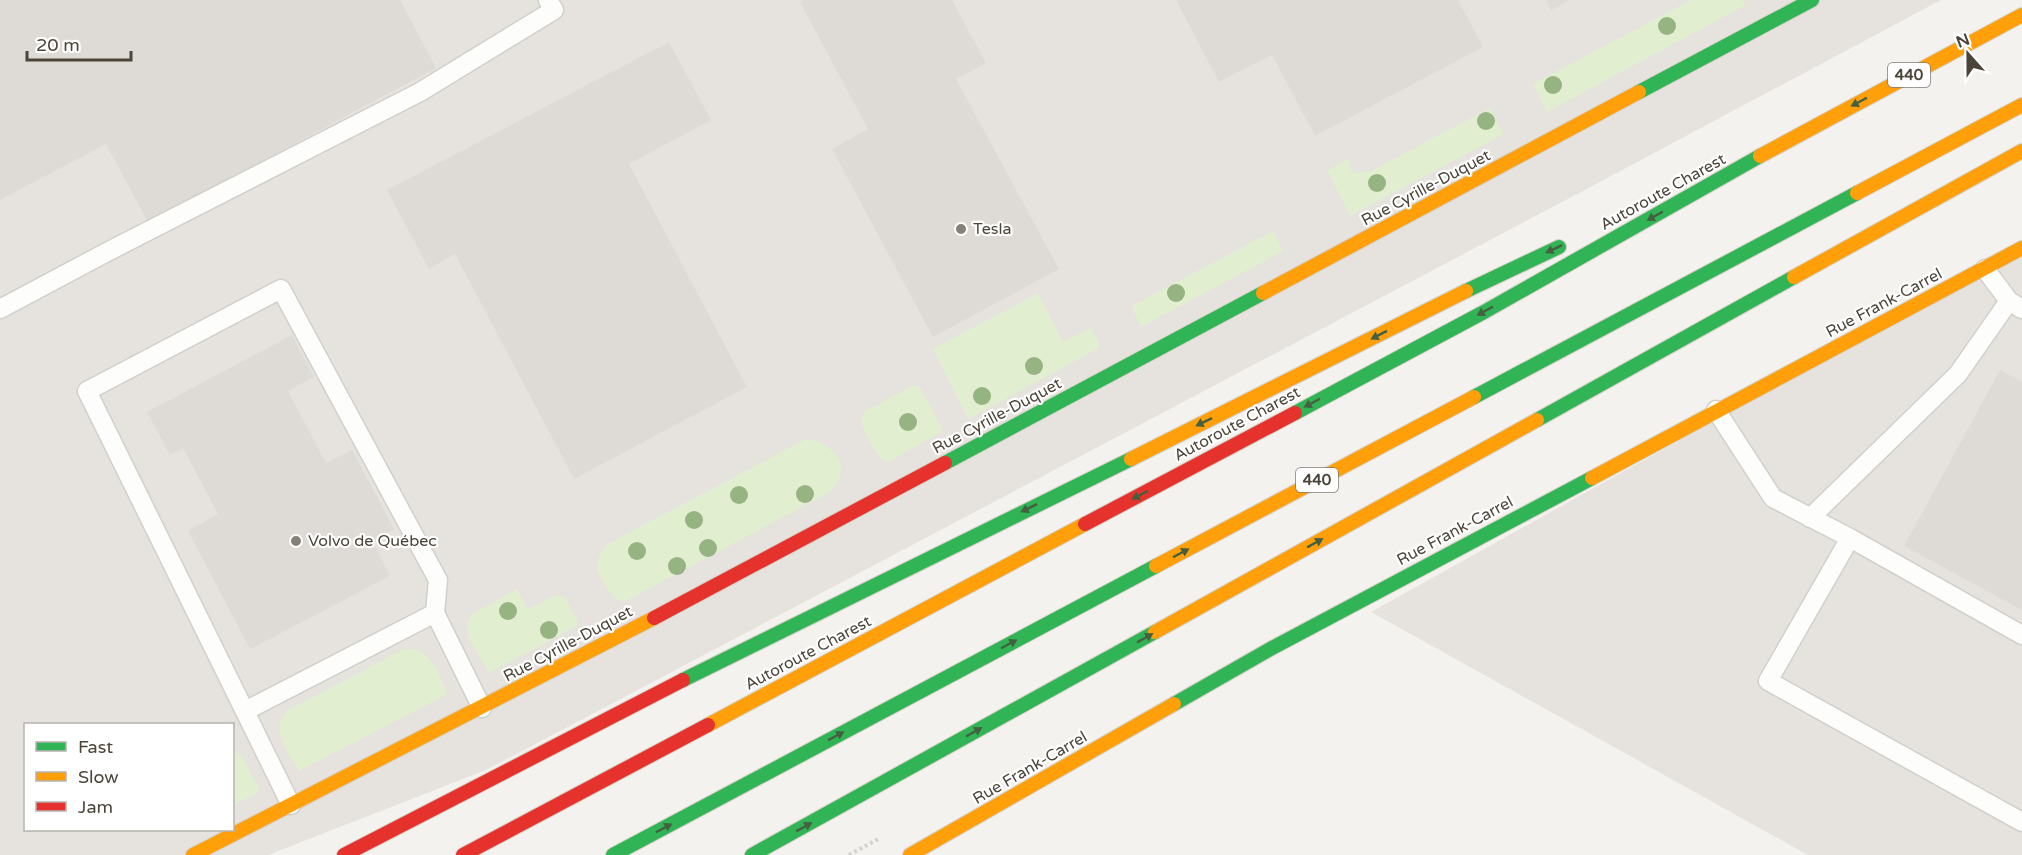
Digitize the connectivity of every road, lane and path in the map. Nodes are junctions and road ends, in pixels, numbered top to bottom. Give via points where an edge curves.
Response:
1 (548, 0) edge
2 (1812, 0) edge
3 (2022, 15) edge
4 (2022, 105) edge
5 (1797, 135) junction
6 (2022, 151) edge
7 (1627, 215) dead end
8 (1574, 240) dead end
9 (2022, 248) edge
10 (1985, 269) junction
11 (2016, 305) edge
12 (0, 309) edge
13 (1716, 410) junction
14 (1810, 518) junction
15 (1850, 538) junction
16 (435, 613) junction
17 (2022, 635) edge
18 (482, 708) junction
19 (246, 711) junction
20 (291, 805) junction
21 (2022, 822) edge
22 (193, 855) edge
23 (344, 855) edge
24 (463, 855) edge
25 (613, 855) edge
26 (752, 855) edge
27 (910, 855) edge

1 - 12 lane via 554,10 420,92
2 - 18 main road, Rue Cyrille-Duquet
3 -> 5 main road, Autoroute Charest / 440
25 -> 4 main road, 440
5 - 7 main road
5 -> 24 main road, Autoroute Charest / 440 via 1484,312
26 -> 6 main road
8 -> 23 main road via 811,614
9 - 10 main road, Rue Frank-Carrel
10 - 11 lane
10 - 13 main road, Rue Frank-Carrel
11 - 14 lane via 1958,374
13 - 14 lane via 1773,498
13 - 27 main road, Rue Frank-Carrel via 1272,648
14 - 15 lane
15 - 17 lane
15 - 21 lane via 1768,681
16 - 18 lane
16 - 19 lane
16 - 19 lane via 438,580 281,288 87,391
18 - 20 main road, Rue Cyrille-Duquet
19 - 20 lane
20 - 22 main road, Rue Cyrille-Duquet

